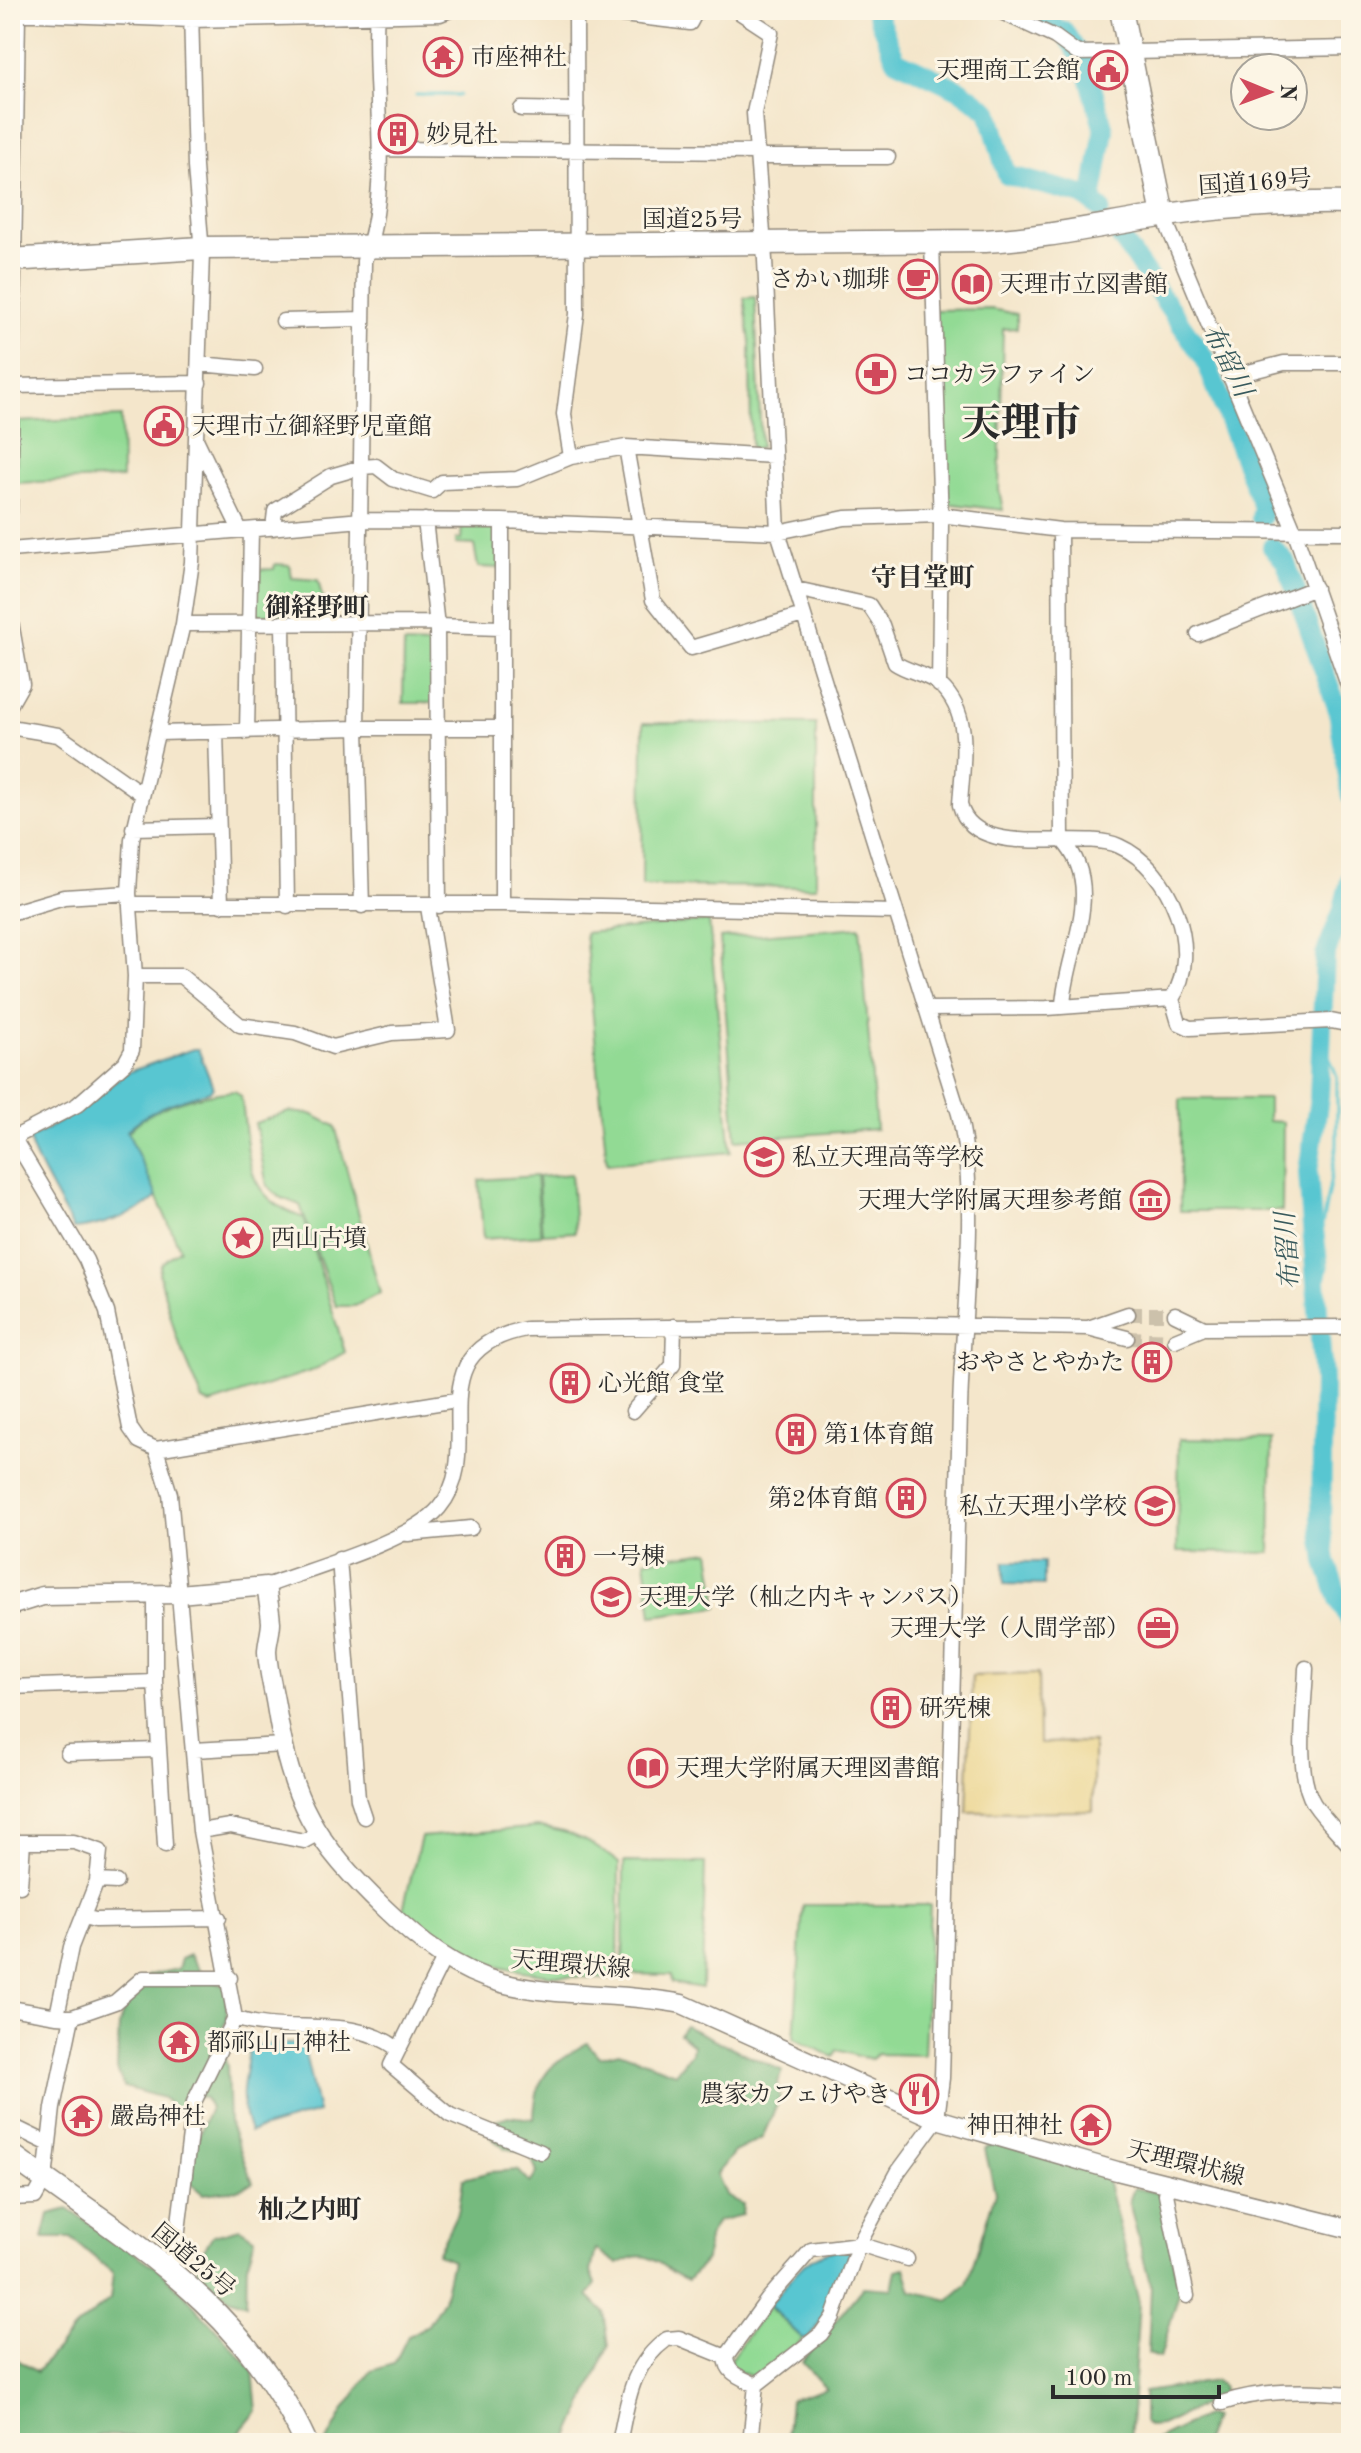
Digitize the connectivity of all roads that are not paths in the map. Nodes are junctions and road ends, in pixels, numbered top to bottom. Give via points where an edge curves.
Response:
1 (450, 10) edge
2 (578, 10) edge
3 (697, 10) edge
4 (736, 10) edge
5 (997, 10) edge
6 (1121, 10) edge
7 (376, 12) edge
8 (14, 14) edge
9 (282, 14) edge
10 (192, 15) edge
11 (1351, 48) edge
12 (1130, 54) junction
13 (14, 95) edge
14 (521, 109) dead end
15 (577, 110) junction
16 (380, 149) junction
17 (578, 152) junction
18 (758, 154) junction
19 (888, 157) dead end
20 (1351, 203) edge
21 (1163, 215) junction
22 (932, 242) junction
23 (762, 245) junction
24 (575, 246) junction
25 (369, 247) junction
26 (201, 248) junction
27 (13, 260) edge
28 (363, 319) junction
29 (283, 321) dead end
30 (12, 346) edge
31 (1351, 363) edge
32 (199, 364) junction
33 (255, 369) dead end
34 (1229, 377) junction
35 (199, 383) junction
36 (12, 386) edge
37 (196, 439) junction
38 (626, 447) junction
39 (773, 456) junction
40 (571, 457) junction
41 (11, 460) edge
42 (362, 467) junction
43 (10, 512) edge
44 (940, 515) junction
45 (362, 520) junction
46 (425, 520) junction
47 (502, 521) junction
48 (273, 528) junction
49 (640, 528) junction
50 (246, 530) junction
51 (1060, 530) junction
52 (1294, 530) junction
53 (778, 532) junction
54 (1351, 532) edge
55 (191, 536) junction
56 (10, 550) edge
57 (796, 589) junction
58 (1309, 590) junction
59 (10, 592) edge
60 (803, 615) junction
61 (359, 622) junction
62 (283, 623) junction
63 (183, 624) junction
64 (249, 624) junction
65 (437, 625) junction
66 (501, 628) junction
67 (1198, 634) dead end
68 (939, 685) junction
69 (1351, 694) edge
70 (10, 705) edge
71 (10, 727) edge
72 (437, 727) junction
73 (357, 728) junction
74 (499, 728) junction
75 (282, 731) junction
76 (216, 732) junction
77 (247, 732) junction
78 (159, 733) junction
79 (142, 794) junction
80 (218, 826) junction
81 (133, 828) junction
82 (1062, 840) junction
83 (130, 898) junction
84 (502, 904) junction
85 (221, 905) junction
86 (287, 906) junction
87 (362, 906) junction
88 (434, 906) junction
89 (896, 912) junction
90 (10, 913) edge
91 (135, 976) junction
92 (1172, 999) junction
93 (1063, 1005) junction
94 (927, 1009) junction
95 (1351, 1025) edge
96 (1128, 1314) tunnel mouth
97 (1175, 1314) tunnel mouth
98 (962, 1325) junction
99 (674, 1326) junction
100 (1347, 1327) edge
101 (1088, 1328) junction
102 (1204, 1328) junction
103 (1127, 1338) tunnel mouth
104 (1175, 1340) tunnel mouth
105 (456, 1400) junction
106 (633, 1411) dead end
107 (156, 1449) junction
108 (471, 1528) dead end
109 (396, 1536) junction
110 (339, 1559) junction
111 (266, 1586) junction
112 (179, 1594) junction
113 (155, 1595) junction
114 (10, 1606) edge
115 (1306, 1668) dead end
116 (155, 1682) junction
117 (10, 1687) edge
118 (283, 1745) junction
119 (156, 1750) junction
120 (194, 1750) junction
121 (68, 1753) dead end
122 (364, 1817) dead end
123 (200, 1831) junction
124 (317, 1834) junction
125 (17, 1842) edge
126 (165, 1845) dead end
127 (1351, 1847) edge
128 (97, 1881) junction
129 (116, 1882) dead end
130 (20, 1886) dead end
131 (84, 1917) junction
132 (219, 1918) junction
133 (444, 1958) junction
134 (230, 1978) junction
135 (10, 2008) edge
136 (64, 2016) junction
137 (235, 2018) junction
138 (398, 2049) junction
139 (937, 2119) junction
140 (10, 2125) edge
141 (49, 2144) junction
142 (541, 2152) dead end
143 (10, 2154) edge
144 (45, 2179) junction
145 (1168, 2183) junction
146 (10, 2198) edge
147 (1351, 2229) edge
148 (859, 2244) junction
149 (907, 2259) dead end
150 (169, 2268) junction
151 (1187, 2296) dead end
152 (726, 2357) junction
153 (756, 2385) junction
154 (1351, 2394) edge
155 (1222, 2403) dead end
156 (306, 2443) edge
157 (619, 2443) edge
158 (750, 2443) edge

1 - 7 street
2 - 3 street via 690,23
2 - 15 street
4 - 18 street via 771,33 754,113
5 - 12 street via 1081,53
6 - 12 highway
7 - 9 street
7 - 16 street
8 - 10 street
8 - 13 street
9 - 10 street
10 - 26 street
11 - 12 street
12 - 21 highway
13 - 27 street
14 - 15 street
15 - 17 street
16 - 17 street
16 - 25 street
17 - 18 street
17 - 24 street
18 - 19 street
18 - 23 street
20 - 21 highway, 国道169号 via 1265,204
21 - 22 highway, 国道25号 via 1049,236
21 - 34 street
22 - 23 highway, 国道25号
22 - 44 street
23 - 24 highway, 国道25号
23 - 39 street
24 - 25 highway, 国道25号
24 - 40 street via 577,314 564,414
25 - 26 highway, 国道25号
25 - 28 street
26 - 27 highway, 国道25号
26 - 32 street
27 - 30 street
28 - 29 street
28 - 42 street
30 - 36 street
31 - 34 street via 1284,363
32 - 33 street
32 - 35 street
34 - 52 street
35 - 36 street
35 - 37 street
36 - 41 street
37 - 50 street
37 - 55 street
38 - 39 street
38 - 40 street
38 - 49 street
39 - 53 street
40 - 42 street via 517,479 442,482 432,491 393,479 376,466
41 - 43 street
42 - 45 street
42 - 48 street via 331,476 275,511
44 - 51 street
44 - 53 street via 845,518
44 - 68 street
45 - 46 street
45 - 48 street
45 - 61 street
46 - 47 street
46 - 65 street
47 - 49 street
47 - 66 street
48 - 50 street
49 - 53 street
49 - 60 street via 653,600 691,648
50 - 55 street
50 - 64 street
51 - 52 street
51 - 82 street
52 - 54 street
52 - 58 street
53 - 57 street
55 - 56 street
55 - 63 street
57 - 60 street
57 - 68 street via 869,605 895,663
58 - 67 street
58 - 69 street
59 - 70 street via 22,684
60 - 89 street
61 - 62 street
61 - 65 street
61 - 73 street
62 - 64 street
62 - 75 street
63 - 64 street
63 - 78 street
64 - 77 street
65 - 66 street
65 - 72 street
66 - 74 street
68 - 82 street via 962,719 962,812 977,827 1001,838
71 - 79 street via 58,735
72 - 73 street
72 - 74 street
72 - 88 street
73 - 75 street
73 - 87 street
74 - 84 street
75 - 77 street
75 - 86 street
76 - 77 street
76 - 78 street
76 - 80 street
78 - 79 street
79 - 81 street
80 - 81 street
80 - 85 street
81 - 83 street
82 - 92 street via 1118,845 1145,865 1170,898 1178,913 1184,956 1181,985
82 - 93 street via 1077,860 1084,905 1064,980
83 - 85 street
83 - 90 street via 64,897
83 - 91 street
84 - 88 street
84 - 89 street
85 - 86 street
86 - 87 street
87 - 88 street
88 - 91 street via 448,1030 392,1033 333,1047 295,1033 240,1025 181,976
89 - 94 street
91 - 107 street via 132,1050 125,1063 77,1105 19,1135 16,1142 86,1260 107,1312 130,1428 139,1441
92 - 93 street
92 - 95 street via 1179,1023 1190,1028 1331,1021
93 - 94 street
94 - 98 street via 959,1114 969,1168
96 - 101 street
97 - 102 street
98 - 99 street
98 - 101 street
98 - 139 street via 943,2063
99 - 105 street via 509,1332 474,1357
99 - 106 street via 673,1365
100 - 102 street
101 - 103 street
102 - 104 street
105 - 107 street
105 - 109 street via 460,1459 447,1498 421,1524
107 - 112 street via 170,1494
108 - 109 street
109 - 110 street
110 - 111 street
110 - 122 street via 358,1799
111 - 112 main road
111 - 118 main road, 天理環状線 via 271,1623 267,1653
112 - 113 main road
112 - 120 street
113 - 114 main road via 42,1596
113 - 116 street
115 - 127 street via 1303,1759 1308,1790
116 - 117 street
116 - 119 street
118 - 120 street
118 - 124 main road, 天理環状線 via 295,1792
119 - 121 street
119 - 126 street
120 - 123 street
123 - 124 street via 230,1826 304,1841
123 - 132 street
124 - 133 main road, 天理環状線 via 379,1903
125 - 128 street via 74,1842 99,1849
125 - 130 street
128 - 129 street
128 - 131 street
131 - 132 street
131 - 136 street via 71,1947
132 - 134 street
133 - 138 street
133 - 139 main road, 天理環状線 via 522,1988 640,1995 682,2004
134 - 136 street via 143,1978 115,2002
134 - 137 street
135 - 136 street
136 - 141 street
137 - 138 street via 257,2026 339,2027 385,2039
137 - 150 street via 194,2102
138 - 142 street via 391,2065 443,2111
139 - 145 main road, 天理環状線
139 - 148 street via 898,2172
140 - 141 street
141 - 144 street
143 - 144 highway, 国道25号
144 - 146 street via 35,2197
144 - 150 highway, 国道25号
145 - 147 main road, 天理環状線
145 - 151 street
148 - 149 street
148 - 152 street via 811,2250
148 - 153 street via 841,2300 821,2334
150 - 156 highway, 国道25号 via 234,2331 284,2399
152 - 153 street via 732,2373
152 - 157 street via 674,2337 657,2346 631,2385
153 - 158 street
154 - 155 street via 1250,2394

